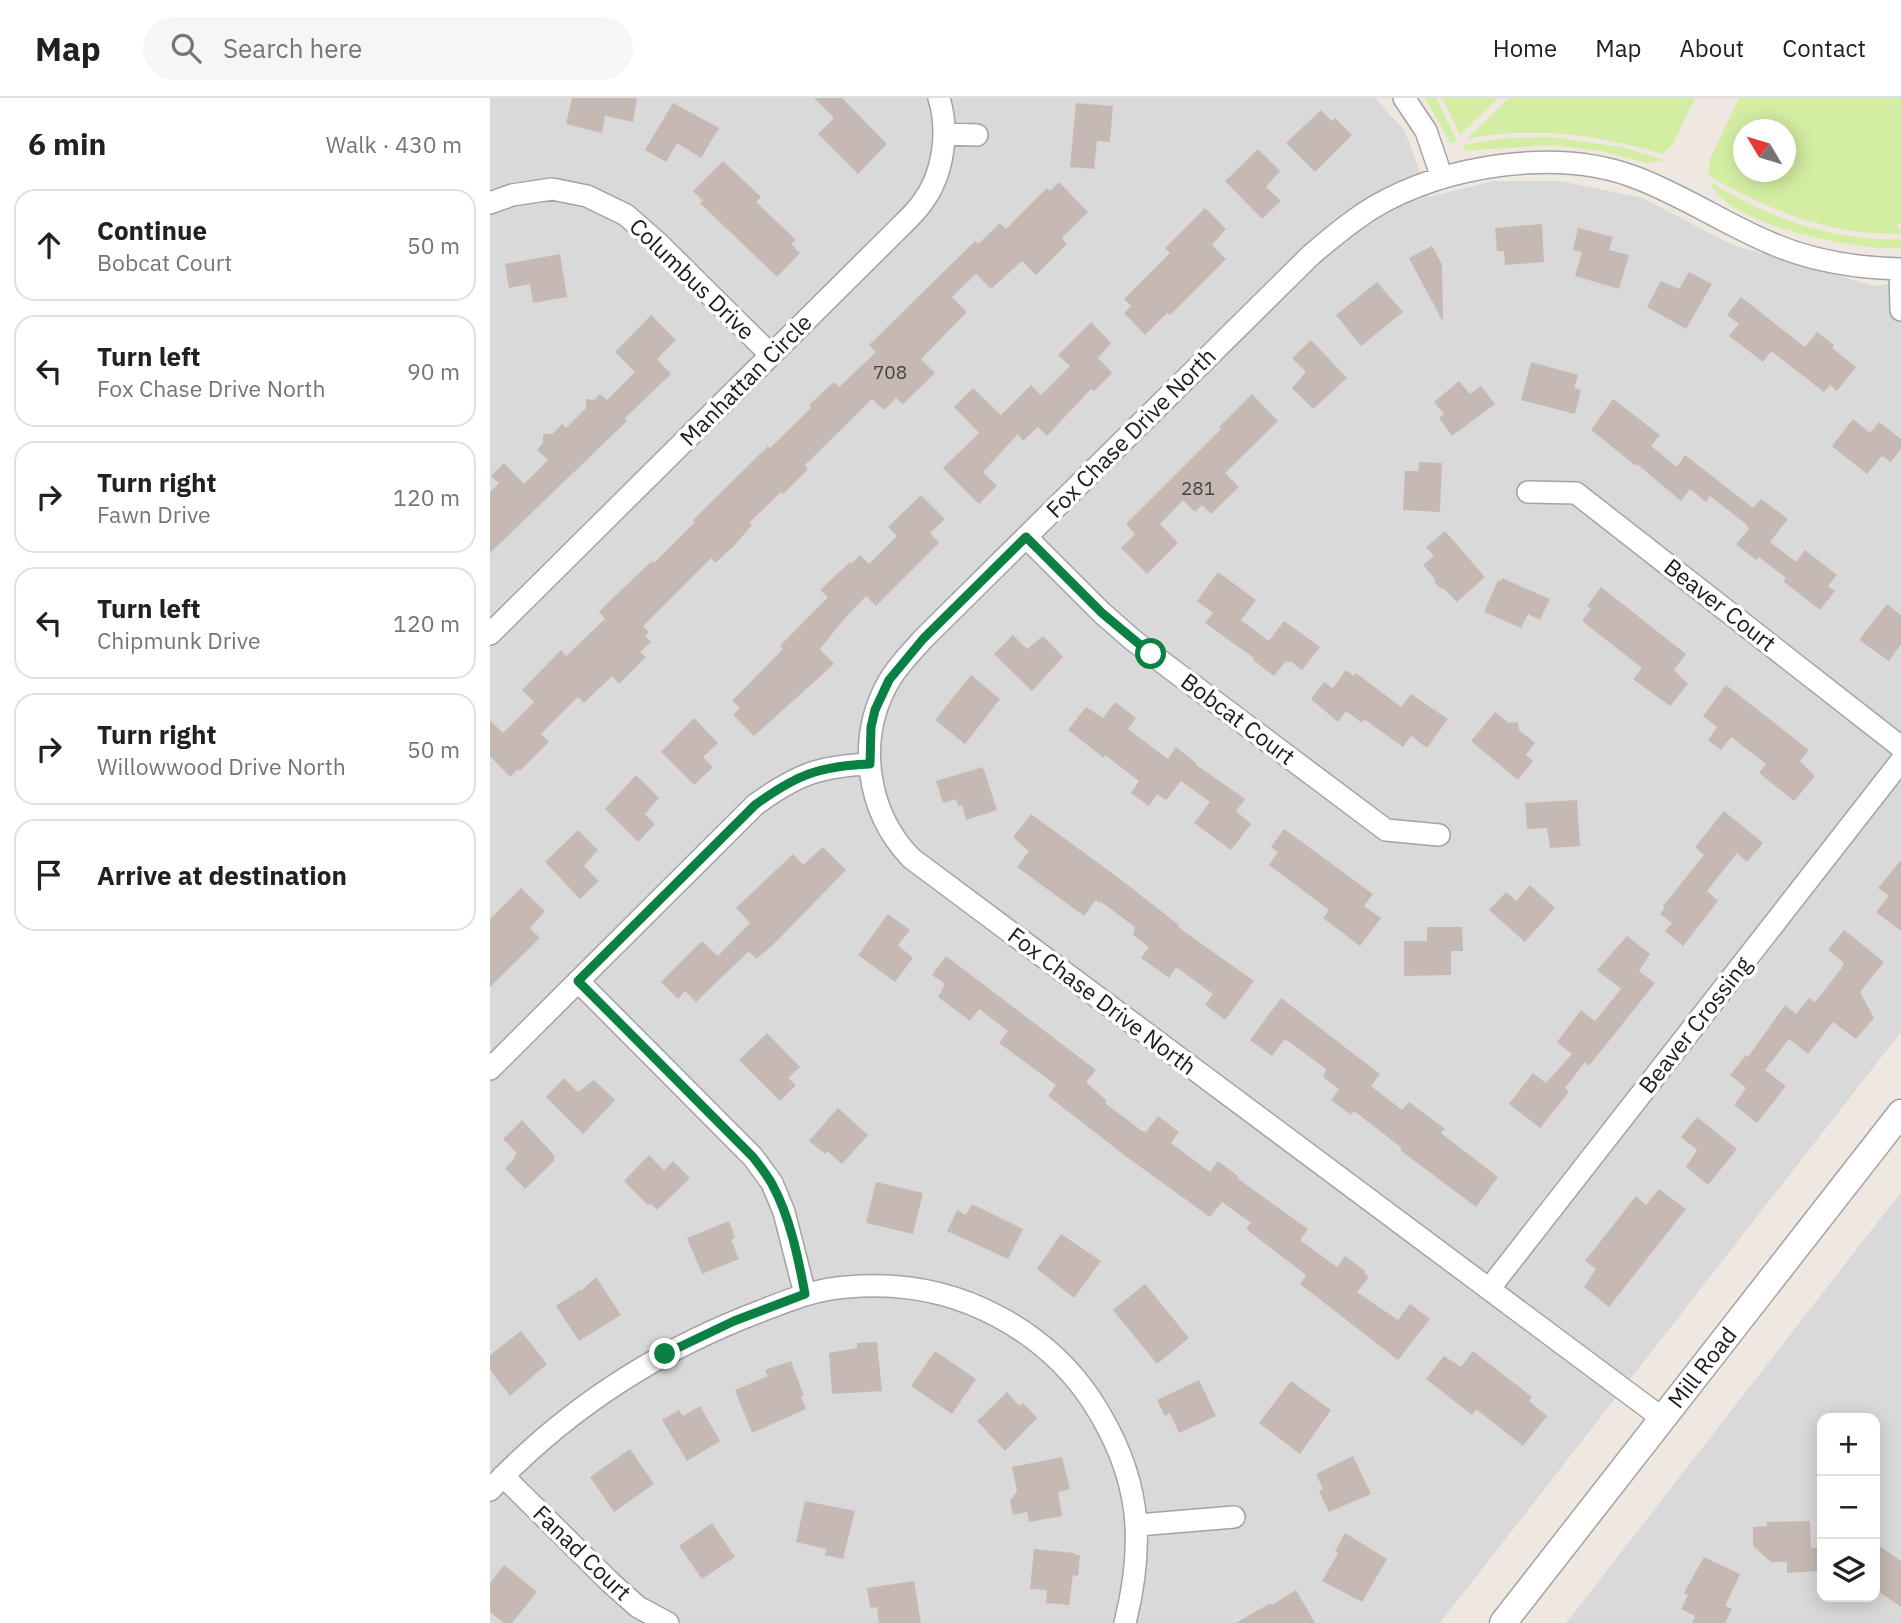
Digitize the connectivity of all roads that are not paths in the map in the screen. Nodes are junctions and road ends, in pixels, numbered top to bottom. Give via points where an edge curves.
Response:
1 (940, 98) edge
2 (1404, 98) edge
3 (945, 134) junction
4 (977, 135) dead end
5 (1442, 178) junction
6 (490, 203) edge
7 (1900, 269) edge
8 (1901, 310) edge
9 (771, 355) junction
10 (1528, 492) dead end
11 (1026, 537) junction
12 (490, 634) edge
13 (1901, 747) edge
14 (1901, 761) edge
15 (870, 764) junction
16 (1438, 835) dead end
17 (578, 981) junction
18 (490, 1069) edge
19 (1901, 1113) edge
20 (1489, 1289) junction
21 (805, 1294) junction
22 (1662, 1418) junction
23 (496, 1483) edge
24 (1234, 1517) dead end
25 (1138, 1525) junction
26 (668, 1623) edge
27 (1125, 1623) edge
28 (1503, 1623) edge

1 - 3 street, Manhattan Circle
2 - 5 street via 1426,131
3 - 4 street
3 - 9 street, Manhattan Circle via 939,169 924,201
5 - 7 street, Fox Chase Drive North via 1467,170 1527,163 1580,164 1634,177 1769,243 1816,258
5 - 11 street, Fox Chase Drive North via 1375,207 1342,228
6 - 9 street, Columbus Drive via 552,189 587,196 626,215
7 - 8 street
9 - 12 street, Manhattan Circle
10 - 13 street, Beaver Court via 1576,493
11 - 15 street, Fox Chase Drive North via 923,639 889,680 871,727
11 - 16 street, Bobcat Court via 1134,641 1386,830
14 - 20 street, Beaver Crossing
15 - 17 street via 818,769 785,783 755,805
15 - 20 street, Fox Chase Drive North via 884,822 920,865
17 - 18 street
17 - 21 street via 753,1157 772,1183
19 - 22 street, Mill Road
20 - 22 street, Fox Chase Drive North
21 - 23 street via 665,1354 599,1395
21 - 25 street via 891,1285 932,1291 973,1303 1017,1327 1051,1353 1081,1385 1106,1423 1131,1487
22 - 28 street, Mill Road
23 - 26 street, Fanad Court via 638,1607
24 - 25 street
25 - 27 street via 1137,1568

